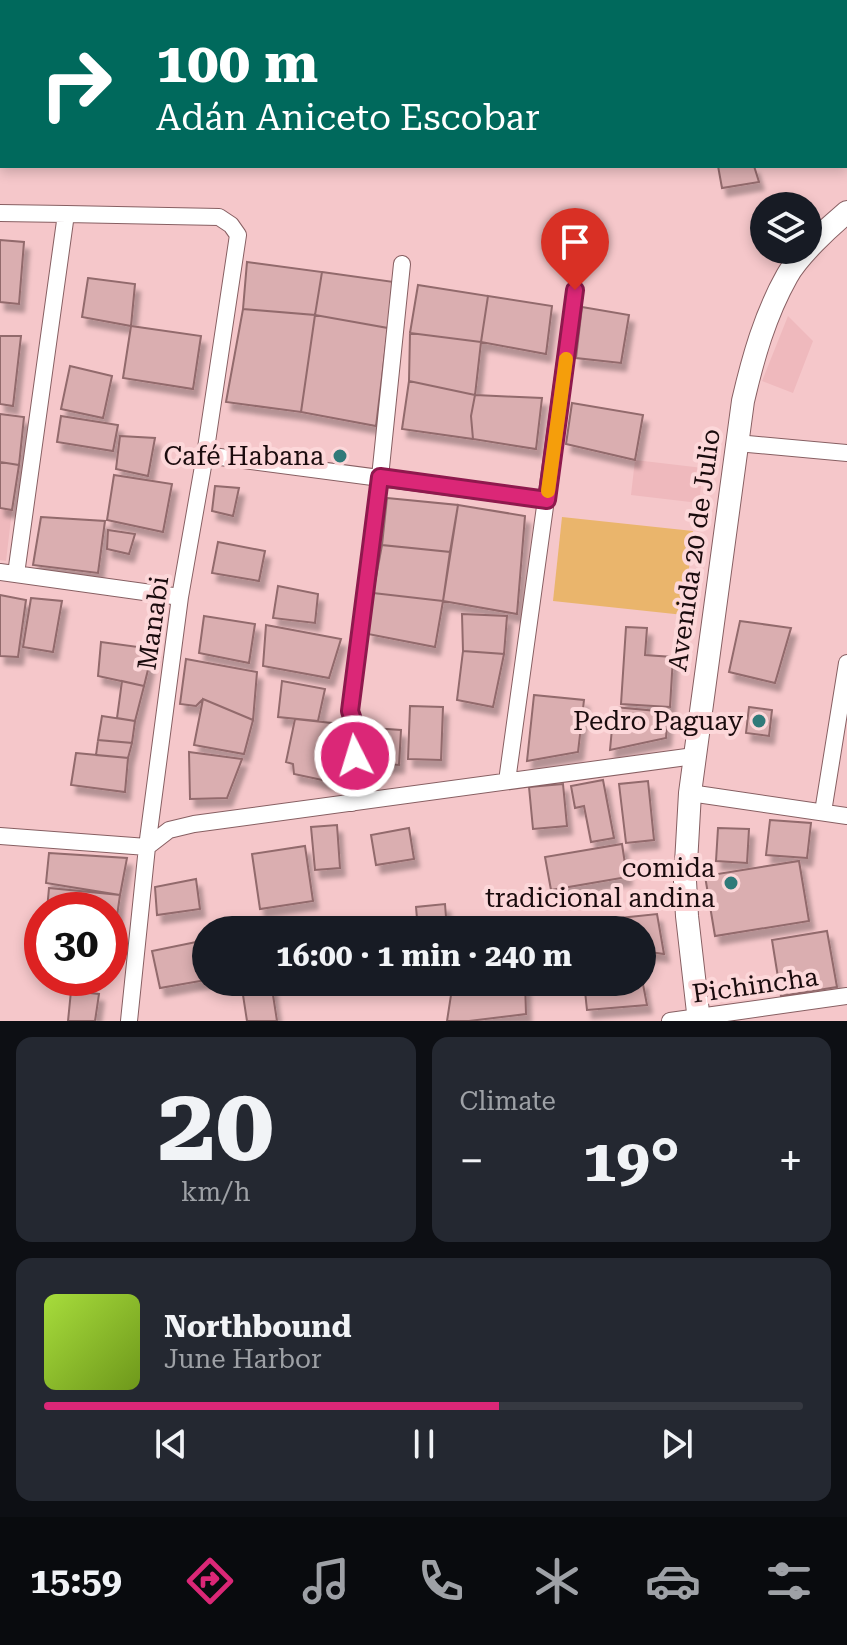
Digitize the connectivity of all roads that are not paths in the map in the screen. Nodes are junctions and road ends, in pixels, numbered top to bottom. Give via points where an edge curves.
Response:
1 (847, 212) edge
2 (0, 213) edge
3 (66, 214) junction
4 (402, 264) dead end
5 (575, 290) dead end
6 (737, 443) junction
7 (847, 453) edge
8 (205, 455) junction
9 (380, 477) junction
10 (547, 500) junction
11 (8, 573) edge
12 (180, 597) junction
13 (847, 663) edge
14 (694, 756) junction
15 (507, 781) junction
16 (690, 793) junction
17 (352, 803) junction
18 (823, 812) junction
19 (847, 816) edge
20 (0, 836) edge
21 (147, 847) junction
22 (847, 996) edge
23 (698, 1019) edge
24 (129, 1021) edge
25 (670, 1021) edge

1 - 6 main road, Avenida 20 de Julio via 788,274 755,354
2 - 3 street
3 - 8 street, Manabi via 219,217 238,235
3 - 11 street
4 - 9 street
5 - 10 street
6 - 7 street
6 - 14 main road, Avenida 20 de Julio
8 - 9 street
8 - 12 street, Manabi
9 - 10 street
9 - 17 street via 350,711 357,732
10 - 15 street
11 - 12 street
12 - 21 street, Manabi
13 - 18 street
14 - 15 street
14 - 16 main road, Avenida 20 de Julio
15 - 17 street
16 - 18 street
16 - 23 main road, Avenida 20 de Julio via 685,881
17 - 21 street via 194,824 169,830
18 - 19 street
20 - 21 street
21 - 24 street, Manabi
22 - 23 street, Pichincha
23 - 25 street, Pichincha

